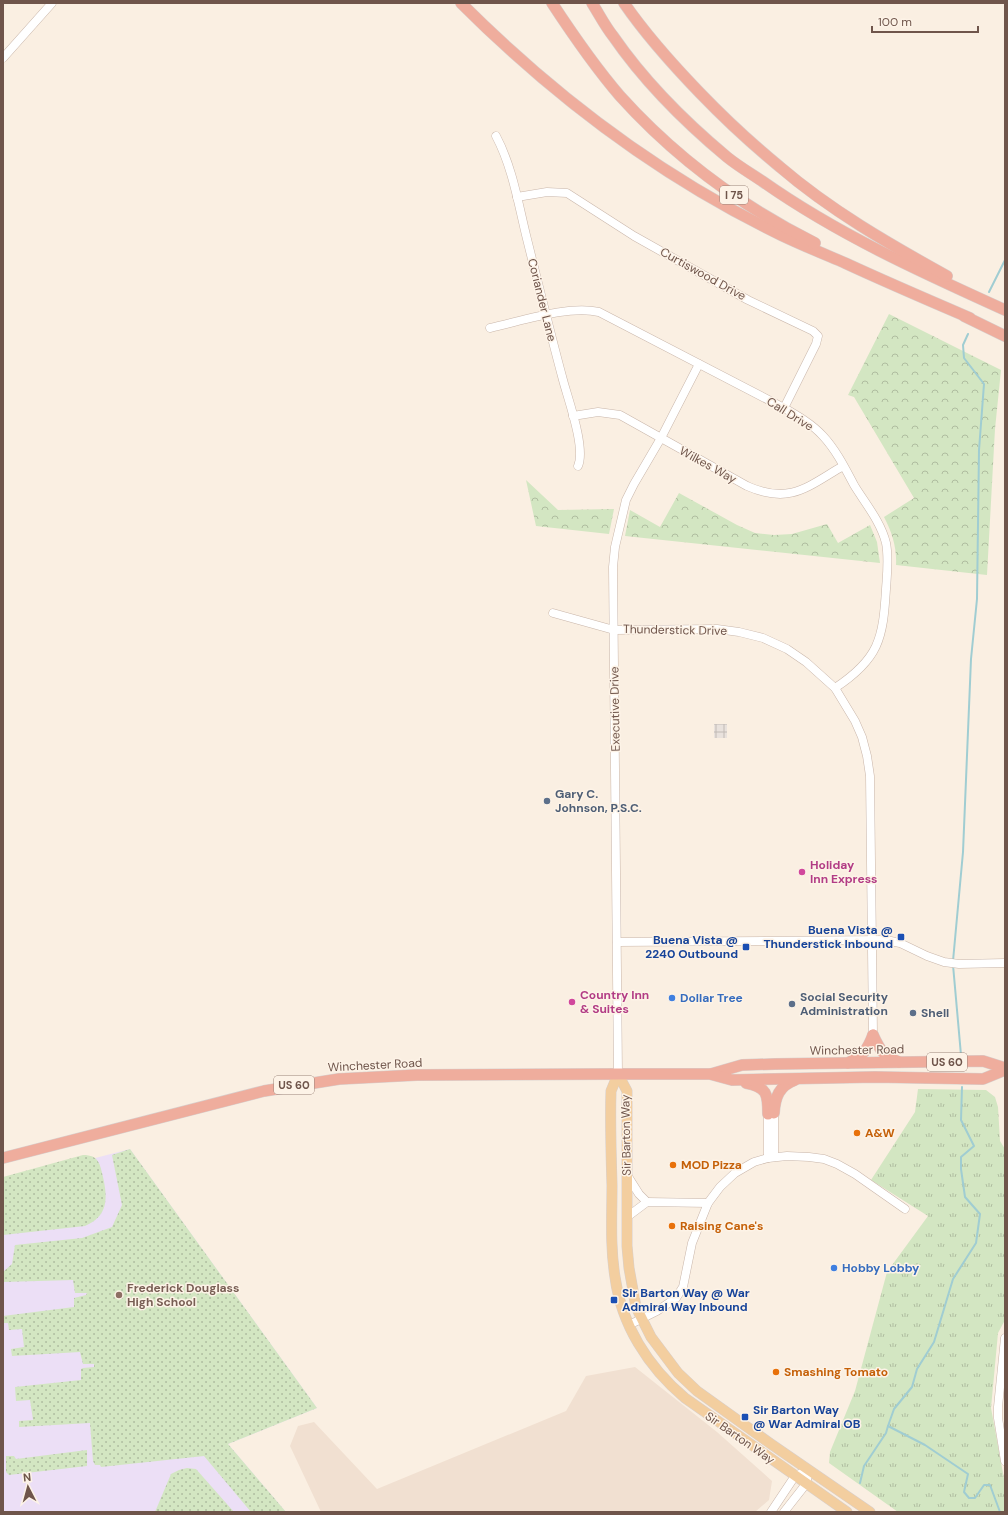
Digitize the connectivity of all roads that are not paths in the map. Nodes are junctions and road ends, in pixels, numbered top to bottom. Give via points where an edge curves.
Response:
1 (52, 3) edge
2 (461, 3) edge
3 (552, 3) edge
4 (592, 3) edge
5 (624, 3) edge
6 (3, 58) edge
7 (496, 136) dead end
8 (516, 197) junction
9 (1005, 309) edge
10 (545, 315) junction
11 (970, 318) junction
12 (490, 328) dead end
13 (1005, 336) edge
14 (700, 364) junction
15 (784, 408) junction
16 (573, 416) junction
17 (661, 438) junction
18 (578, 466) dead end
19 (843, 466) junction
20 (553, 613) dead end
21 (614, 630) junction
22 (835, 688) junction
23 (872, 940) junction
24 (617, 942) junction
25 (1005, 963) edge
26 (872, 1035) junction
27 (901, 1063) junction
28 (847, 1064) junction
29 (1005, 1069) edge
30 (618, 1074) junction
31 (710, 1074) junction
32 (801, 1078) junction
33 (732, 1080) junction
34 (771, 1114) junction
35 (3, 1158) edge
36 (771, 1158) junction
37 (627, 1175) junction
38 (647, 1202) junction
39 (708, 1203) junction
40 (905, 1209) dead end
41 (627, 1217) junction
42 (642, 1319) junction
43 (629, 1325) junction
44 (1005, 1338) edge
45 (1005, 1461) edge
46 (809, 1470) junction
47 (795, 1476) junction
48 (806, 1484) junction
49 (771, 1512) edge
50 (784, 1512) edge
51 (846, 1512) edge
52 (870, 1512) edge

1 - 6 street
2 - 11 highway via 497,38 566,97 620,138 698,190 781,235
3 - 11 highway, I 75 via 620,96 653,130 716,183 764,215 811,241
4 - 9 highway, I 75 via 638,68 694,128 728,158 817,218 929,275
5 - 9 highway via 685,77 780,168 876,235
7 - 8 street, Coriander Lane via 503,149
8 - 10 street, Coriander Lane
8 - 15 street, Curtiswood Drive via 548,192 567,193 629,233 742,296 813,331 818,336 816,344
10 - 12 street, Call Drive
10 - 14 street, Call Drive via 584,309 599,312
10 - 16 street, Coriander Lane
11 - 13 highway, I 75
14 - 15 street, Call Drive
14 - 17 street, Executive Drive
15 - 19 street, Call Drive via 816,430 831,446
16 - 17 street, Wilkes Way via 598,412 620,415
16 - 18 street, Coriander Lane via 580,450
17 - 19 street, Wilkes Way via 747,486 772,495 806,488
17 - 21 street, Executive Drive via 626,500 621,518 613,567
19 - 22 street, Call Drive via 881,529 886,544 887,570 884,619 879,642 862,667
20 - 21 street, Thunderstick Drive
21 - 22 street, Thunderstick Drive via 717,629 757,636 787,649
21 - 24 street, Executive Drive
22 - 23 street, Thunderstick Drive via 855,721 867,756 871,796
23 - 24 street
23 - 25 street via 900,943 944,962
23 - 26 street, Thunderstick Drive
24 - 30 street, Executive Drive
26 - 27 highway via 882,1052
26 - 28 highway via 868,1048 861,1056
27 - 28 highway, Winchester Road / US 60
27 - 29 highway, Winchester Road / US 60 via 983,1061
28 - 31 highway, Winchester Road / US 60 via 742,1065
29 - 32 highway, Winchester Road / US 60 via 983,1079
30 - 31 highway, Winchester Road / US 60
30 - 35 highway, Winchester Road / US 60 via 417,1075 313,1082 257,1093
30 - 37 main road, Sir Barton Way via 627,1091
30 - 43 main road, Sir Barton Way via 611,1091 612,1241 616,1288
31 - 33 highway, Winchester Road / US 60
32 - 33 highway, Winchester Road / US 60
32 - 34 highway via 790,1082 778,1092
33 - 34 highway via 761,1088 768,1099
34 - 36 street
36 - 39 street via 754,1162 735,1173
36 - 40 street via 824,1159 855,1174
37 - 38 street
37 - 41 main road, Sir Barton Way
38 - 39 street
38 - 41 street
39 - 42 street via 692,1243 680,1293 667,1305
41 - 42 main road, Sir Barton Way via 629,1268 636,1307
42 - 43 street
42 - 46 main road, Sir Barton Way via 664,1356 697,1391
43 - 47 main road, Sir Barton Way via 650,1362 671,1386 699,1409
44 - 45 street via 998,1408
46 - 47 street
46 - 48 street
46 - 52 main road, Sir Barton Way
47 - 48 main road, Sir Barton Way
47 - 49 street
48 - 50 street
48 - 51 main road, Sir Barton Way

